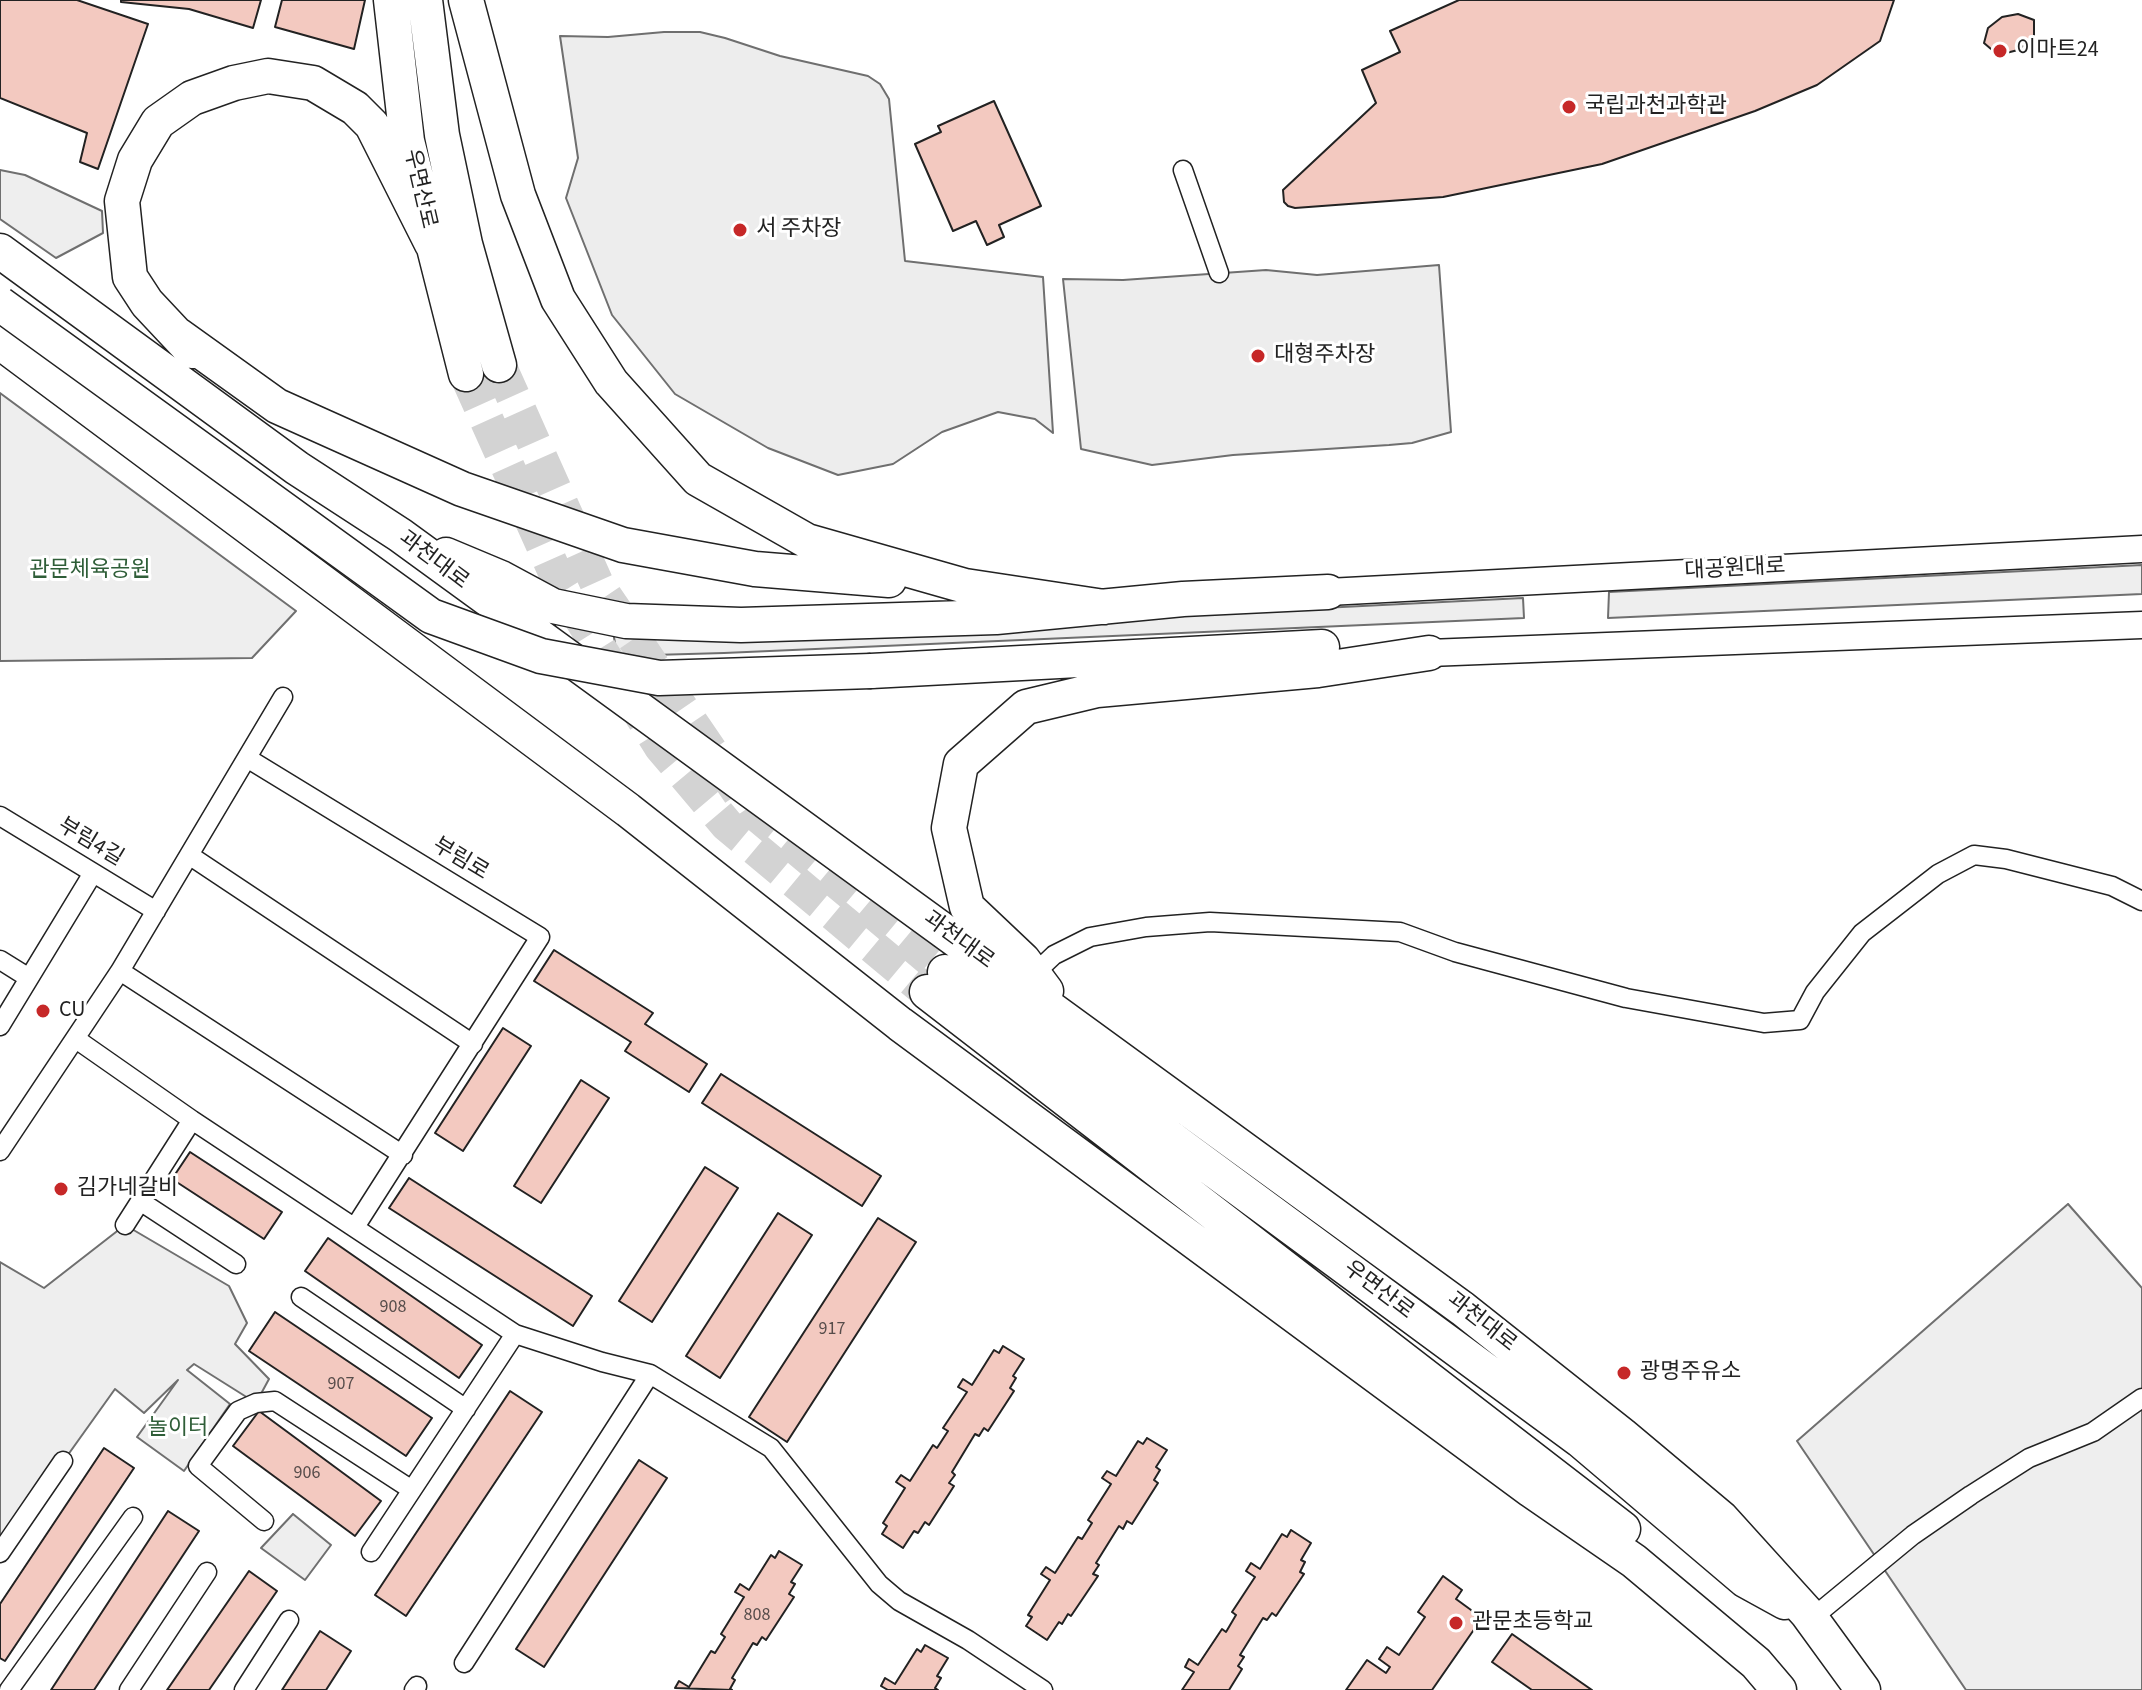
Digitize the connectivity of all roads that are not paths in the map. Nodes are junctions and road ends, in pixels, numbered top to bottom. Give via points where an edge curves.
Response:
1 (391, 0) edge
2 (425, 0) edge
3 (466, 0) edge
4 (1183, 170) dead end
5 (432, 244) junction
6 (0, 251) edge
7 (1219, 273) dead end
8 (0, 304) edge
9 (178, 335) junction
10 (0, 342) edge
11 (499, 365) tunnel mouth
12 (466, 374) tunnel mouth
13 (297, 468) junction
14 (400, 535) junction
15 (2142, 549) edge
16 (965, 586) junction
17 (1328, 592) joint
18 (1104, 607) junction
19 (2142, 625) edge
20 (1429, 653) junction
21 (283, 697) dead end
22 (247, 758) junction
23 (0, 816) edge
24 (189, 855) junction
25 (93, 873) junction
26 (2142, 901) edge
27 (156, 911) junction
28 (0, 960) edge
29 (120, 971) junction
30 (1034, 974) junction
31 (29, 978) junction
32 (1067, 1020) junction
33 (0, 1026) edge
34 (76, 1039) junction
35 (473, 1044) junction
36 (192, 1120) junction
37 (0, 1151) edge
38 (403, 1155) junction
39 (140, 1201) junction
40 (125, 1225) dead end
41 (355, 1227) junction
42 (236, 1264) dead end
43 (301, 1297) dead end
44 (515, 1334) junction
45 (650, 1374) junction
46 (2142, 1398) edge
47 (466, 1409) junction
48 (63, 1461) dead end
49 (412, 1490) junction
50 (133, 1517) dead end
51 (264, 1521) dead end
52 (371, 1552) dead end
53 (0, 1553) edge
54 (207, 1572) dead end
55 (1809, 1616) junction
56 (289, 1620) dead end
57 (464, 1663) dead end
58 (1756, 1663) junction
59 (9, 1690) edge
60 (129, 1690) edge
61 (244, 1690) edge
62 (1043, 1690) edge
63 (1779, 1690) edge
64 (1863, 1690) edge

1 - 5 highway, 우면산로 via 407,141
2 - 11 highway, 우면산로 via 442,135
3 - 16 highway via 529,225 558,299 611,382 698,479 807,541
4 - 7 street
5 - 9 highway via 372,125 355,108 313,83 268,76 192,98 158,122 135,160 122,201 130,277
5 - 12 highway, 우면산로
6 - 13 highway, 과천대로
8 - 20 highway, bridge via 431,616 541,656 659,678 1388,643
9 - 13 highway
9 - 16 highway via 277,406 462,489 623,545 755,569
10 - 58 highway via 628,810 900,1024 1634,1561
13 - 14 highway, 과천대로
14 - 18 highway via 553,606 626,621 757,625 996,617
14 - 32 highway, 과천대로
15 - 17 street, 대공원대로
16 - 18 highway
17 - 18 highway
19 - 20 street
20 - 30 highway via 1318,670 1097,690 1026,707 961,764 949,828 967,907
21 - 22 street
22 - 24 street
22 - 35 street, 부림로 via 540,937
23 - 25 street, 부림4길
24 - 27 street
24 - 35 street
25 - 27 street, 부림4길
25 - 31 street
26 - 30 street via 2112,886 1974,855 1938,874 1862,933 1815,992 1800,1020 1764,1023 1626,998 1400,932 1210,922 1146,927 1090,937 1054,955
27 - 29 street
28 - 31 street
29 - 34 street
29 - 38 street
30 - 32 highway
31 - 33 street
32 - 55 highway, 과천대로 via 1463,1309 1622,1435 1721,1518
34 - 36 street
34 - 37 street
35 - 38 street, 부림로
36 - 39 street
36 - 41 street
38 - 41 street, 부림로
39 - 40 street
39 - 42 street
41 - 44 street
43 - 47 street
44 - 45 street
44 - 47 street
45 - 57 street
45 - 62 street via 771,1448 863,1566 899,1601
46 - 55 street via 2093,1432 2029,1458 1959,1503
47 - 49 street
48 - 53 street
49 - 51 street via 275,1401 256,1403 238,1411 198,1466
49 - 52 street
50 - 59 street
54 - 60 street
55 - 58 highway, 우면산로 via 1745,1580 1580,1440 936,982 1716,1604
55 - 64 highway, 과천대로
56 - 61 street
58 - 63 highway

